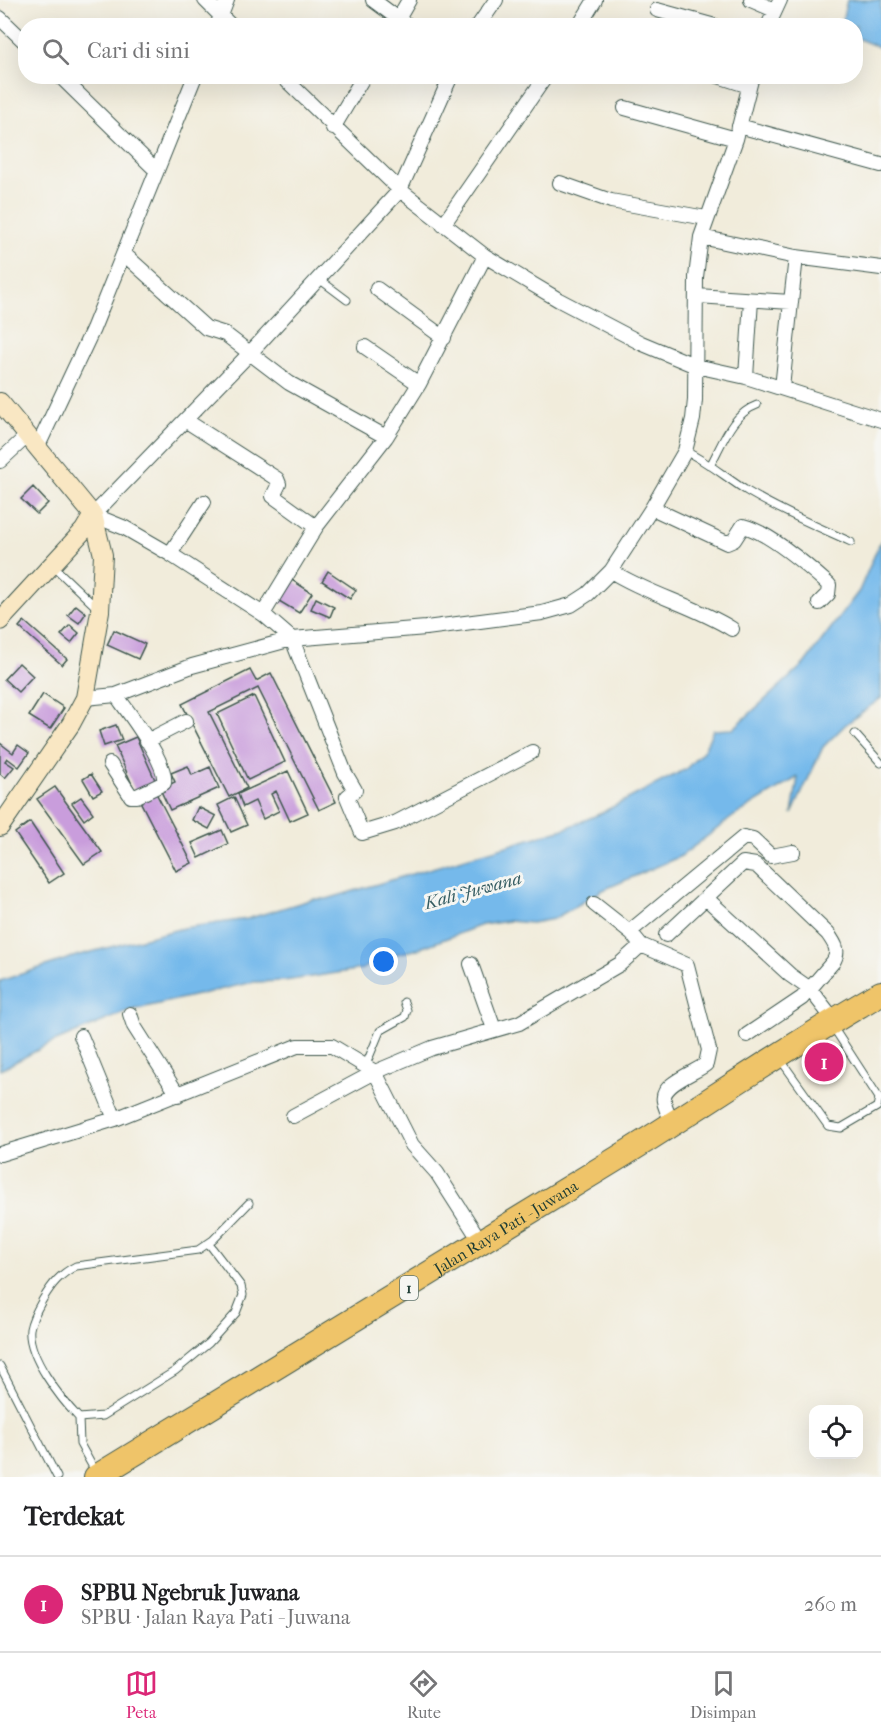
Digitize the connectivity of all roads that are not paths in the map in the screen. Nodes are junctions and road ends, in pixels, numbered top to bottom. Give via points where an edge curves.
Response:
1 (205, 0) edge
2 (227, 0) edge
3 (373, 0) edge
4 (409, 0) edge
5 (496, 0) edge
6 (595, 0) edge
7 (751, 0) edge
8 (777, 5) edge
9 (657, 10) dead end
10 (0, 18) edge
11 (218, 18) edge
12 (220, 18) edge
13 (394, 18) edge
14 (402, 18) edge
15 (484, 18) edge
16 (584, 18) edge
17 (686, 18) edge
18 (18, 35) edge
19 (68, 84) edge
20 (192, 84) edge
21 (290, 84) edge
22 (359, 84) edge
23 (447, 84) edge
24 (540, 84) edge
25 (749, 84) edge
26 (625, 108) dead end
27 (333, 128) junction
28 (737, 132) junction
29 (881, 165) edge
30 (156, 170) junction
31 (560, 183) dead end
32 (400, 190) junction
33 (706, 218) junction
34 (443, 225) junction
35 (701, 237) junction
36 (124, 254) junction
37 (485, 256) junction
38 (796, 257) junction
39 (881, 268) edge
40 (319, 279) junction
41 (377, 289) dead end
42 (697, 296) junction
43 (347, 300) dead end
44 (751, 300) junction
45 (791, 302) junction
46 (444, 338) junction
47 (365, 347) dead end
48 (251, 352) junction
49 (696, 366) junction
50 (746, 377) junction
51 (419, 384) junction
52 (782, 388) junction
53 (0, 402) edge
54 (757, 405) dead end
55 (185, 420) junction
56 (881, 420) edge
57 (386, 437) junction
58 (33, 440) junction
59 (685, 451) junction
60 (0, 460) edge
61 (711, 464) junction
62 (204, 502) dead end
63 (652, 508) junction
64 (93, 515) junction
65 (316, 527) junction
66 (851, 542) dead end
67 (170, 554) junction
68 (51, 564) junction
69 (611, 570) junction
70 (819, 603) dead end
71 (3, 611) edge
72 (100, 611) junction
73 (264, 614) junction
74 (732, 629) dead end
75 (292, 639) junction
76 (116, 695) junction
77 (85, 698) junction
78 (186, 721) dead end
79 (855, 734) dead end
80 (147, 741) junction
81 (532, 752) dead end
82 (881, 763) edge
83 (110, 764) dead end
84 (0, 827) edge
85 (793, 852) dead end
86 (707, 899) junction
87 (594, 904) dead end
88 (666, 935) dead end
89 (637, 940) junction
90 (471, 964) dead end
91 (810, 989) junction
92 (881, 993) edge
93 (404, 1002) dead end
94 (130, 1014) dead end
95 (832, 1021) junction
96 (494, 1029) junction
97 (747, 1035) dead end
98 (81, 1036) dead end
99 (777, 1055) junction
100 (370, 1069) junction
101 (178, 1095) junction
102 (293, 1116) dead end
103 (115, 1119) junction
104 (674, 1124) junction
105 (0, 1154) edge
106 (249, 1203) dead end
107 (481, 1242) junction
108 (209, 1244) junction
109 (0, 1366) edge
110 (79, 1418) junction
111 (57, 1477) edge
112 (97, 1477) edge

1 - 11 street
2 - 12 street
3 - 13 street
4 - 14 street
5 - 15 street
6 - 16 street
7 - 8 street
9 - 17 street
10 - 18 street
19 - 30 street
20 - 30 street
21 - 27 street
22 - 27 street
23 - 32 street
24 - 34 street
25 - 28 street
26 - 28 street
27 - 32 street
28 - 29 street
28 - 33 street
30 - 36 street
31 - 33 street via 611,201
32 - 34 street
32 - 40 street
33 - 35 street
34 - 37 street
35 - 38 street
35 - 42 street
36 - 48 street via 206,328 219,330
36 - 58 street via 93,329
37 - 46 street
37 - 49 street via 589,316
38 - 39 street
38 - 45 street
40 - 43 lane
40 - 48 street
41 - 46 street
42 - 44 street
42 - 49 street
44 - 45 street
44 - 50 street
45 - 52 street
46 - 51 street
47 - 51 street
48 - 55 street
48 - 57 street via 289,383
49 - 50 street
49 - 59 street via 693,419
50 - 52 street
51 - 57 street
52 - 56 street
53 - 58 main road
54 - 61 lane via 736,418
55 - 64 street
55 - 65 street via 277,479 279,484 273,496
57 - 65 street
58 - 60 street
58 - 64 main road
59 - 61 lane
59 - 63 street
61 - 66 lane via 747,491
62 - 67 street
63 - 69 street
63 - 70 street via 727,543 734,540 743,526 761,534 805,563 829,585 828,594
64 - 67 street
64 - 68 main road
64 - 72 main road via 103,555
65 - 73 street
67 - 73 street
68 - 71 main road
68 - 72 lane
69 - 74 street via 630,583
69 - 75 street via 571,605 542,613
72 - 77 main road
73 - 75 street
75 - 76 street via 192,666
75 - 81 street via 355,790 348,800 362,833 395,823
76 - 77 street
76 - 80 street
77 - 84 main road
78 - 80 street
79 - 82 lane
80 - 83 street via 164,775 164,783 158,787 131,796
85 - 89 street via 771,856 753,839 744,837 634,928
86 - 88 street
86 - 91 street
86 - 91 street via 743,863 756,865 836,945 837,956
87 - 89 street
89 - 96 street via 620,964 519,1023
89 - 104 street via 687,965 709,1050 706,1064 672,1084 664,1094
90 - 96 street
91 - 95 street
91 - 97 street
92 - 95 highway, Jalan Raya Pati - Juwana / 1
93 - 100 lane via 405,1017 380,1032
94 - 101 street
95 - 99 highway, Jalan Raya Pati - Juwana / 1
95 - 99 lane via 879,1098 877,1107 842,1128 828,1126
96 - 100 street
98 - 103 street
99 - 104 highway, Jalan Raya Pati - Juwana / 1
100 - 101 street via 332,1046 297,1046
100 - 102 street
100 - 107 street via 412,1145 437,1173
101 - 103 street
103 - 105 street
104 - 107 highway, Jalan Raya Pati - Juwana / 1
106 - 108 lane
107 - 112 highway, Jalan Raya Pati - Juwana / 1
108 - 110 lane via 241,1286 243,1295 236,1313 209,1343 175,1371 103,1416
108 - 110 lane via 179,1254 76,1266 53,1282 33,1319 32,1344 41,1366
109 - 111 lane
110 - 112 lane via 80,1444

